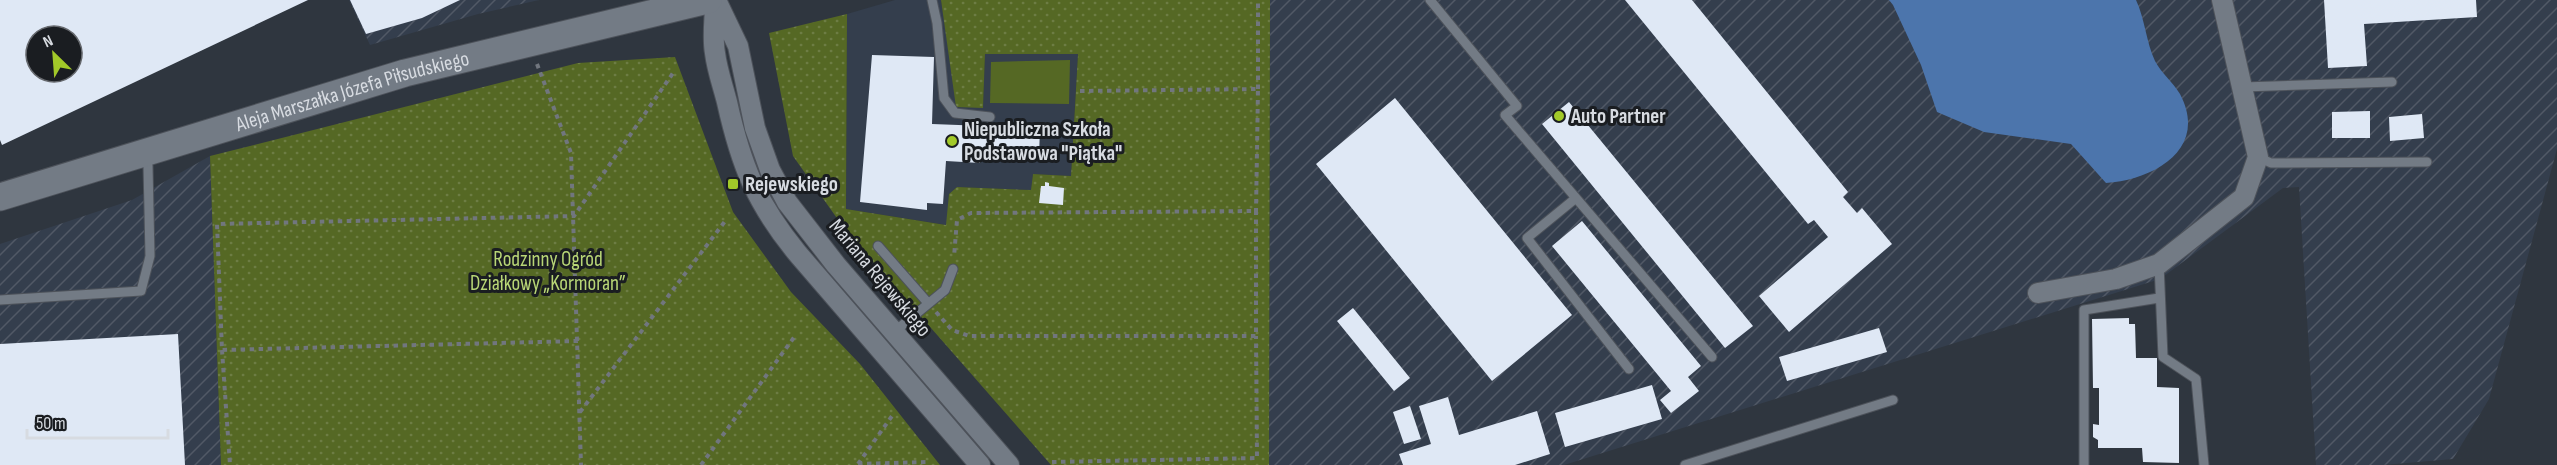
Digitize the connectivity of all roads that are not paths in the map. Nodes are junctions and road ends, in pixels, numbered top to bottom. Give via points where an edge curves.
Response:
1 (708, 0) edge
2 (716, 0) edge
3 (932, 0) edge
4 (1430, 0) edge
5 (2222, 0) edge
6 (2392, 82) dead end
7 (2243, 87) junction
8 (990, 117) dead end
9 (143, 153) junction
10 (2258, 157) junction
11 (2427, 162) dead end
12 (0, 197) edge
13 (1576, 198) junction
14 (878, 246) dead end
15 (2159, 264) junction
16 (953, 269) road end
17 (2038, 293) dead end
18 (2159, 298) junction
19 (0, 300) edge
20 (928, 303) junction
21 (894, 332) junction
22 (1712, 357) dead end
23 (1629, 369) dead end
24 (1893, 400) dead end
25 (981, 465) edge
26 (1009, 465) edge
27 (1685, 465) edge
28 (2084, 465) edge
29 (2204, 465) edge

1 - 9 street, Aleja Marszałka Józefa Piłsudskiego via 405,73
2 - 21 street, Mariana Rejewskiego via 738,46 755,128 787,202
2 - 25 street, Mariana Rejewskiego via 714,51 735,140 760,201 798,254
3 - 8 lane via 944,98 955,113
4 - 13 lane via 1517,106 1506,115
5 - 7 street
6 - 7 lane
7 - 10 street
9 - 12 street, Aleja Marszałka Józefa Piłsudskiego
9 - 19 lane via 148,166 150,256 141,291
10 - 11 lane via 2271,164
10 - 15 street via 2244,197
13 - 22 lane
13 - 23 lane via 1527,238
14 - 20 lane
15 - 17 street via 2116,279
15 - 18 lane
16 - 20 lane via 945,290
18 - 28 lane via 2084,310
18 - 29 lane via 2163,357 2196,379
20 - 21 lane
21 - 26 street, Mariana Rejewskiego
24 - 27 lane

